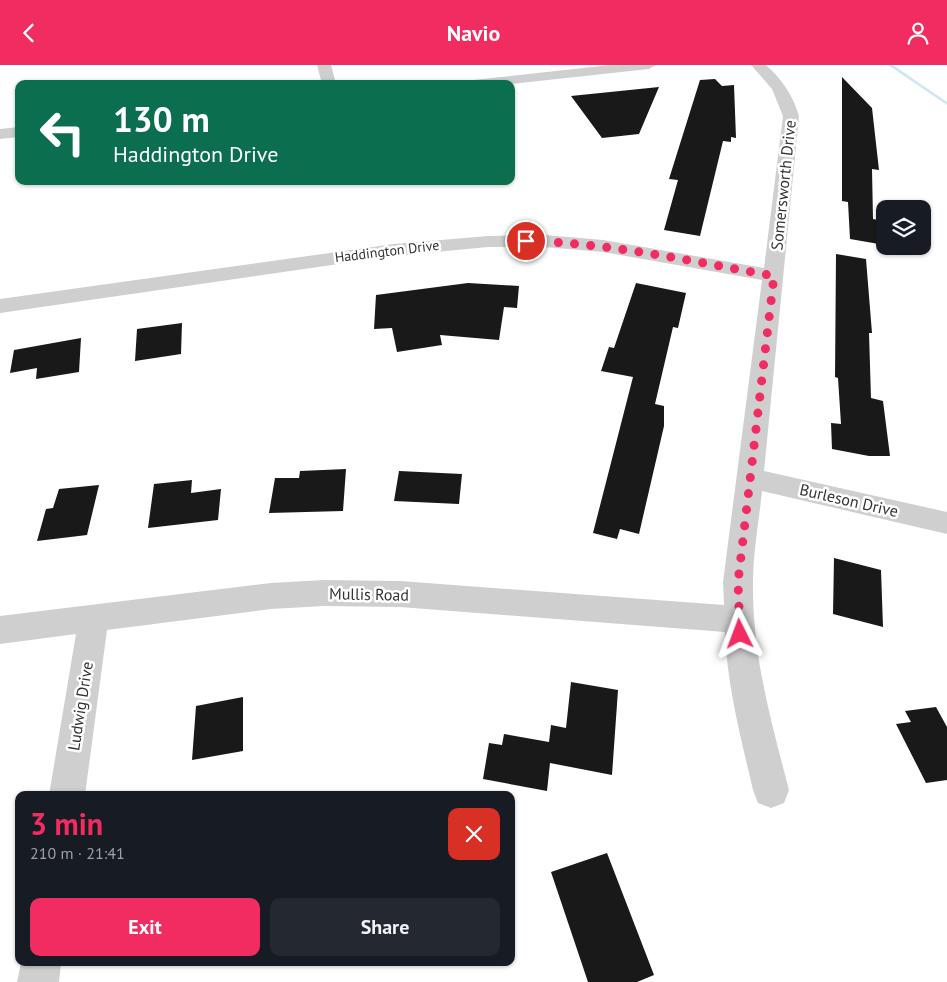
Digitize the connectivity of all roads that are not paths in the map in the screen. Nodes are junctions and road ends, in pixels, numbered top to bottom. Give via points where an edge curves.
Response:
1 (324, 65) edge
2 (649, 65) edge
3 (758, 65) edge
4 (328, 80) edge
5 (511, 80) edge
6 (15, 132) edge
7 (0, 134) edge
8 (774, 276) junction
9 (0, 305) edge
10 (750, 478) junction
11 (947, 523) edge
12 (94, 618) junction
13 (739, 620) junction
14 (0, 630) edge
15 (771, 790) dead end
16 (68, 791) edge
17 (41, 966) edge
18 (38, 982) edge

1 - 4 street
2 - 5 street
3 - 8 street, Somersworth Drive via 780,87 791,116
6 - 7 street
8 - 9 street, Haddington Drive via 615,248 507,241 394,250
8 - 10 street, Somersworth Drive
10 - 11 street, Burleson Drive
10 - 13 street, Somersworth Drive via 738,582
12 - 13 street, Mullis Road via 271,596 324,593 400,594
12 - 14 street, Mullis Road
12 - 16 street, Ludwig Drive
13 - 15 street, Somersworth Drive via 749,702
17 - 18 street

